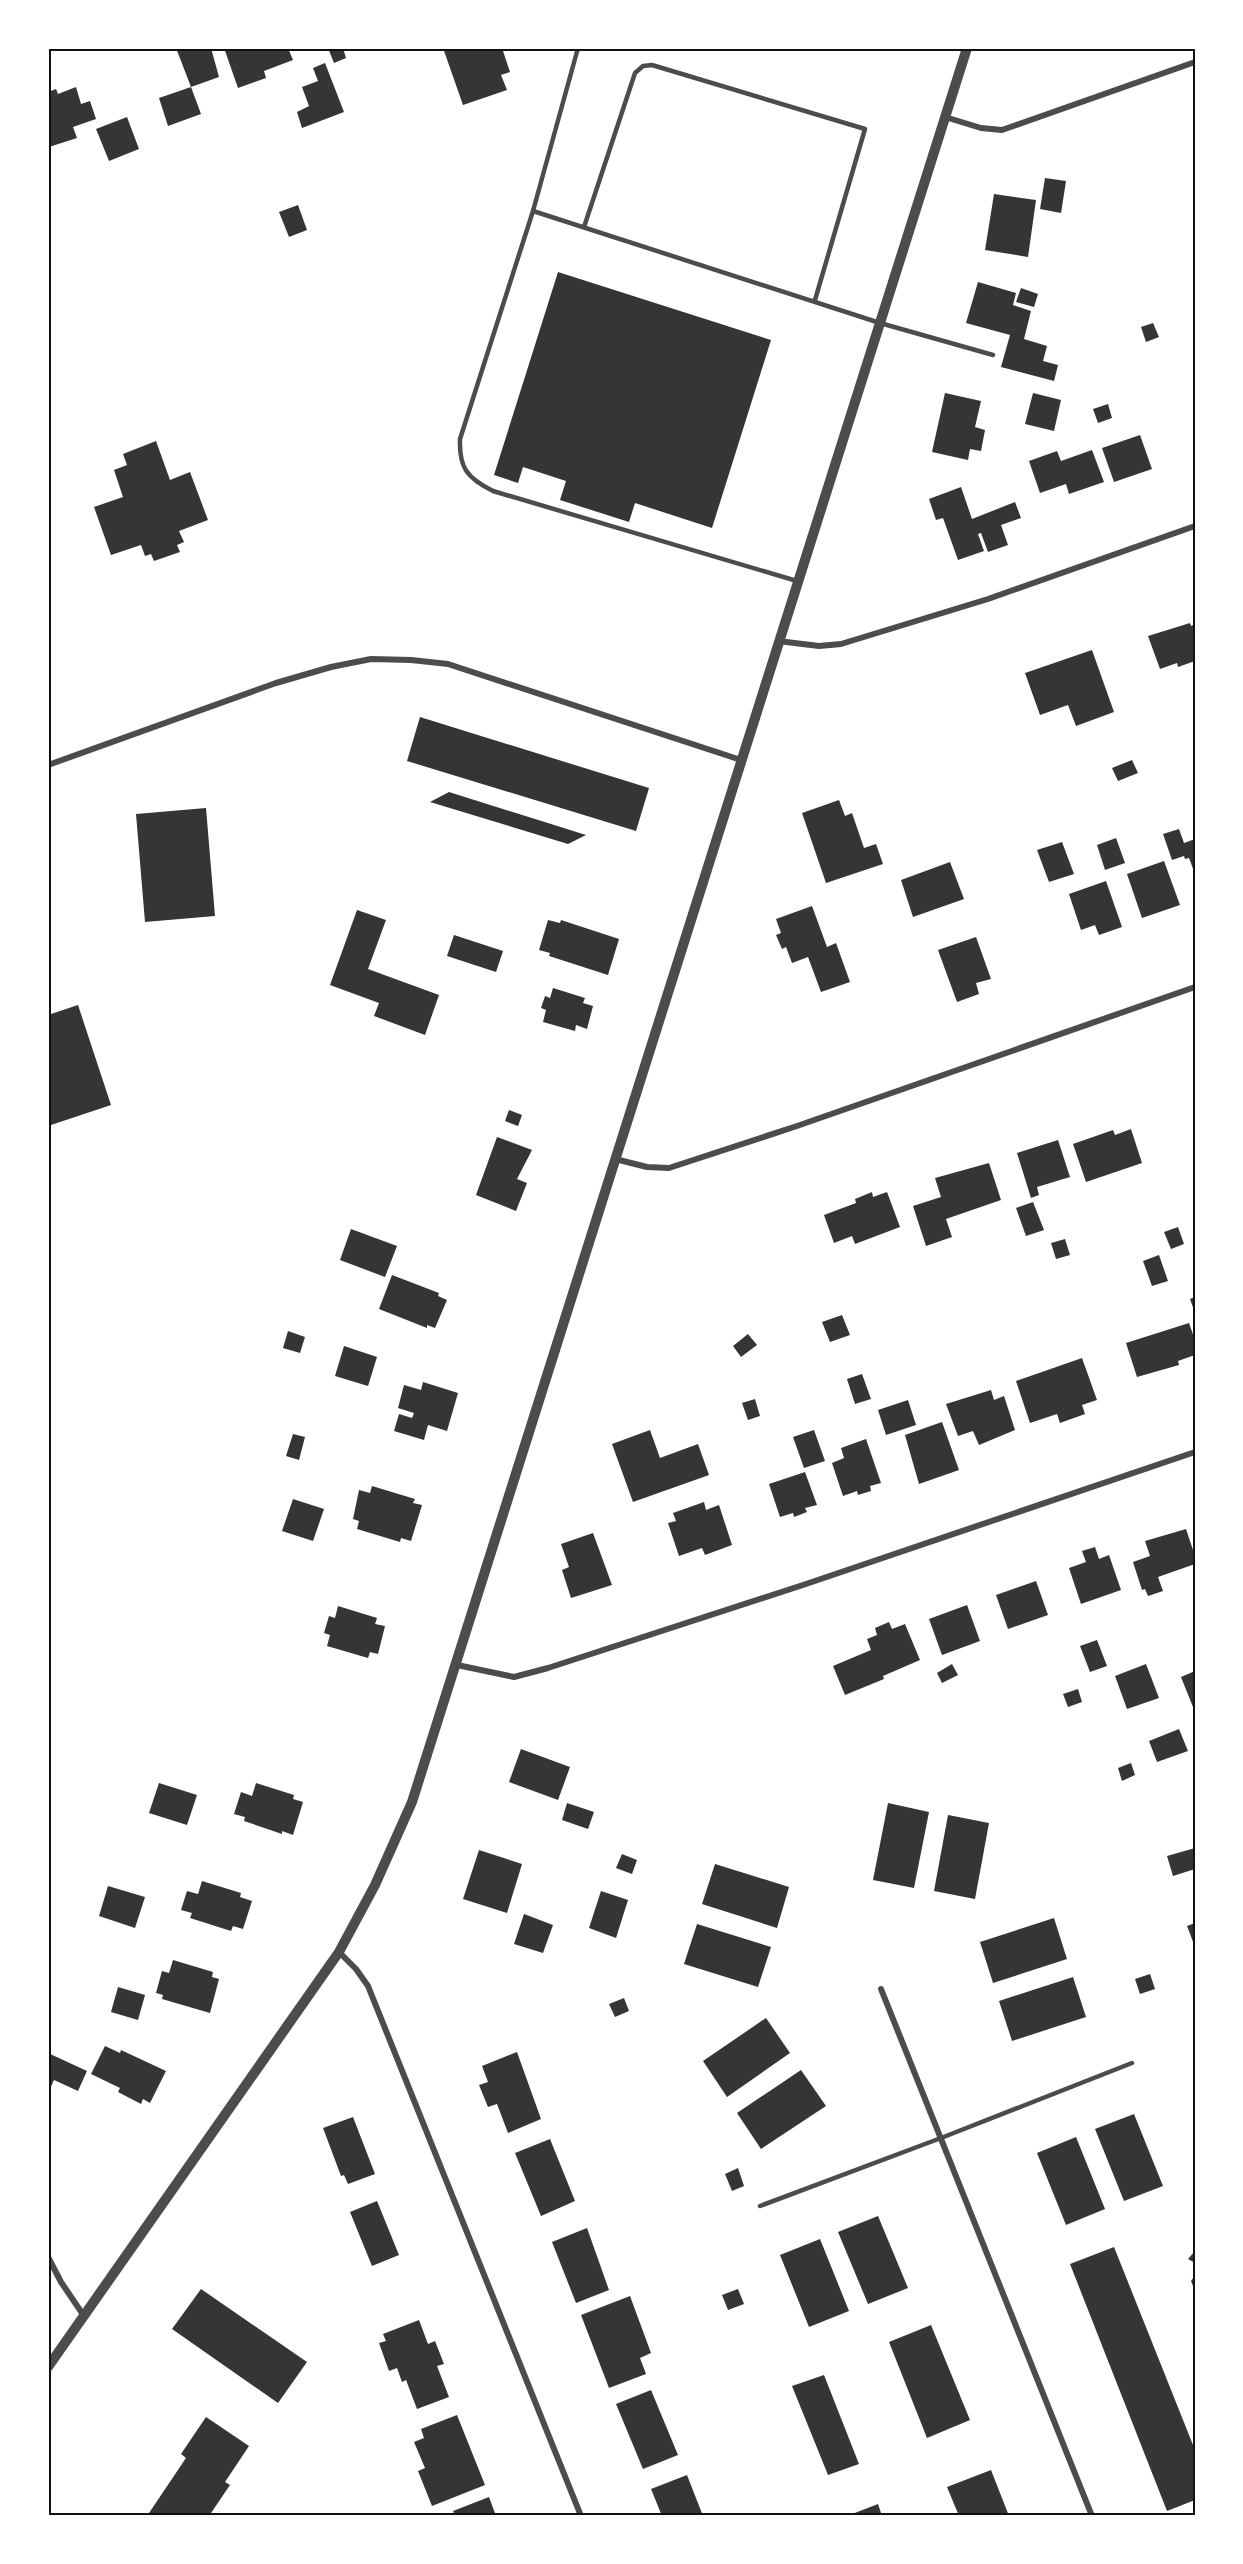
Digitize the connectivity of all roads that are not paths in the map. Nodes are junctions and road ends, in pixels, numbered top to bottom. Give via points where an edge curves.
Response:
1 (578, 48) edge
2 (967, 48) edge
3 (1195, 62) edge
4 (944, 117) junction
5 (533, 211) junction
6 (584, 227) junction
7 (815, 300) junction
8 (879, 323) junction
9 (993, 355) dead end
10 (1195, 526) edge
11 (797, 581) junction
12 (778, 641) junction
13 (741, 760) junction
14 (48, 765) edge
15 (1195, 987) edge
16 (614, 1158) junction
17 (1195, 1452) edge
18 (457, 1665) junction
19 (339, 1952) junction
20 (881, 1989) dead end
21 (1132, 2063) dead end
22 (941, 2138) junction
23 (760, 2206) dead end
24 (48, 2257) edge
25 (84, 2316) junction
26 (48, 2367) edge
27 (581, 2516) edge
28 (1092, 2516) edge

1 - 5 lane
2 - 4 street
3 - 4 street via 1002,130
4 - 8 street
5 - 6 lane
5 - 11 lane via 460,439 459,455 467,475 493,491
6 - 7 lane
6 - 7 lane via 635,73 643,66 652,65 865,129
7 - 8 lane
8 - 9 lane
8 - 11 street
10 - 12 street via 988,599 841,644 819,646
11 - 12 street
12 - 13 street
13 - 14 street via 448,664 371,659 276,683
13 - 16 street
15 - 16 street via 669,1168
16 - 18 street
17 - 18 street via 548,1668 514,1677
18 - 19 street via 412,1802 375,1885
19 - 25 street
19 - 27 street via 368,1986
20 - 22 street
21 - 22 lane
22 - 23 lane
22 - 28 street
24 - 25 street
25 - 26 street

